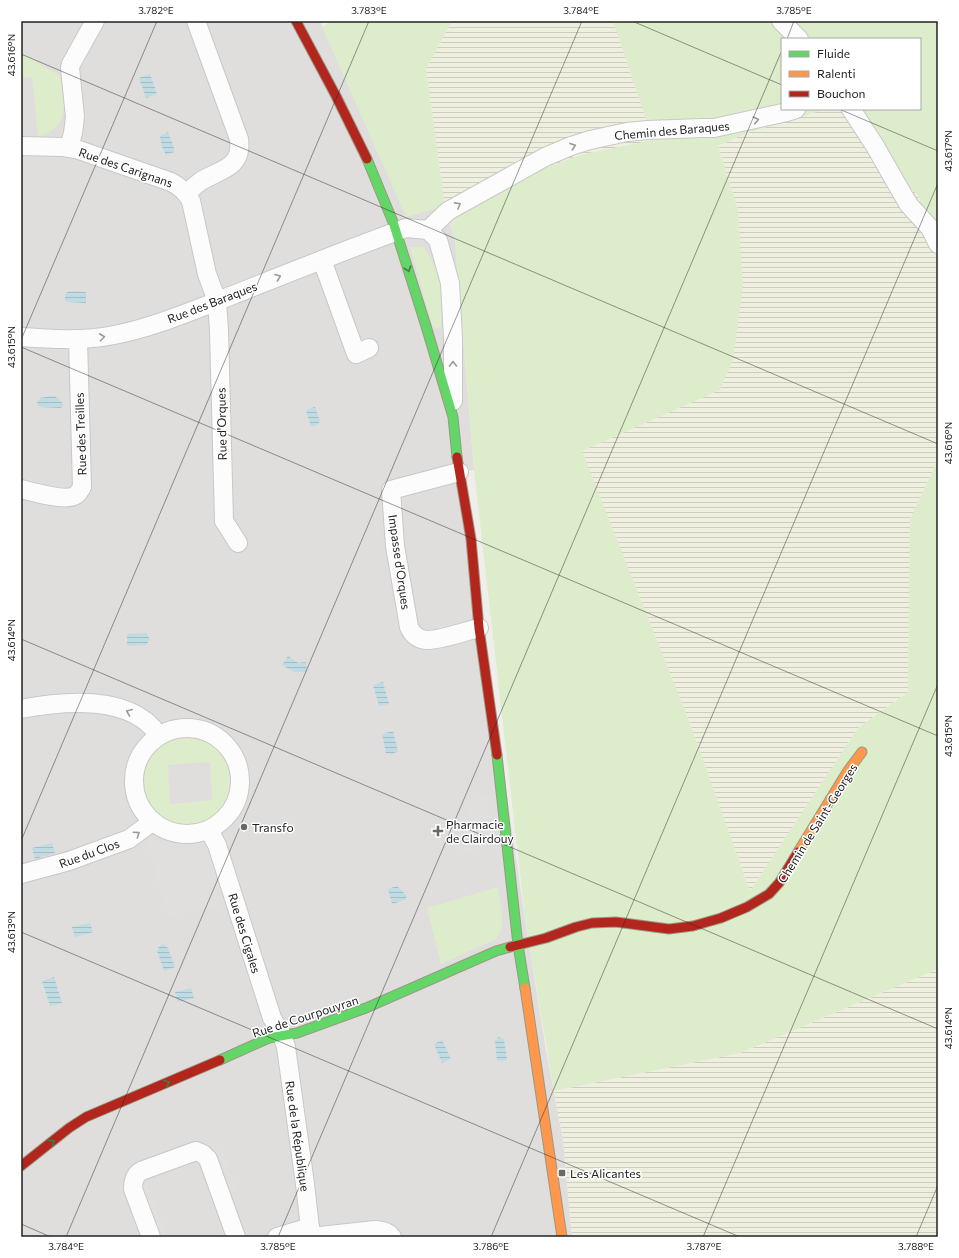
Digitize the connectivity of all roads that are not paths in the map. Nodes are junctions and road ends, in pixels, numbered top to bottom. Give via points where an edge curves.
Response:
1 (95, 21) edge
2 (196, 21) edge
3 (296, 21) edge
4 (781, 21) edge
5 (798, 38) edge
6 (793, 110) edge
7 (852, 110) edge
8 (21, 146) edge
9 (69, 148) junction
10 (186, 193) junction
11 (428, 230) junction
12 (396, 232) junction
13 (938, 244) edge
14 (322, 260) junction
15 (217, 301) junction
16 (21, 337) edge
17 (78, 339) junction
18 (357, 354) dead end
19 (453, 416) junction
20 (459, 472) junction
21 (21, 489) edge
22 (238, 543) dead end
23 (479, 628) junction
24 (21, 708) edge
25 (159, 736) junction
26 (862, 752) dead end
27 (152, 822) junction
28 (209, 830) junction
29 (21, 874) edge
30 (518, 945) junction
31 (282, 1036) junction
32 (21, 1166) edge
33 (310, 1232) edge
34 (151, 1237) edge
35 (236, 1237) edge
36 (277, 1237) edge
37 (392, 1237) edge
38 (562, 1237) edge

1 - 9 street via 70,68 75,117
2 - 10 street via 240,147 236,161 229,167
3 - 12 street via 366,157
4 - 5 street
11 -> 6 street, Chemin des Baraques via 448,211 545,157 571,146 627,132 714,128
7 - 13 street via 909,205 930,228
8 - 9 street, Rue des Carignans
9 - 10 street, Rue des Carignans via 171,182 180,186
10 - 15 street, Rue des Carignans via 194,211 207,274
11 - 12 street, Rue des Baraques via 406,228
19 -> 11 street via 450,282 438,240
12 - 14 street, Rue des Baraques
12 -> 19 street
15 -> 14 street, Rue des Baraques
14 - 18 street
17 -> 15 street, Rue des Baraques via 110,336 137,329
15 - 22 street, Rue d'Orques via 224,522
16 - 17 street, Rue des Baraques
17 - 21 street, Rue des Treilles via 82,487 78,494 64,498
19 - 20 street
20 - 23 street via 471,539
20 - 23 street, Impasse d'Orques via 391,490 395,546 408,627 412,633 425,640 433,640
23 - 30 street via 501,782
25 -> 24 street via 147,722 109,705 71,703
25 - 27 street via 147,746 138,759 134,774 138,802
25 - 28 street via 170,730 197,729 210,733 224,742 231,752 240,778 238,794 232,809 222,821
26 - 30 street, Chemin de Saint-Georges via 779,883 759,901 726,915 678,929 608,922 592,923
27 - 28 street via 180,834
29 -> 27 street, Rue du Clos via 69,861 129,839
28 - 31 street, Rue des Cigales via 217,845 272,1018
30 - 31 street, Rue de Courpouyran via 496,951 366,1008
30 - 38 street
32 -> 31 street, Rue de Courpouyran via 86,1117 270,1038
31 - 33 street, Rue de la République via 286,1047
33 - 36 street
33 - 37 street via 383,1230
34 - 35 street via 133,1189 137,1173 196,1150 208,1160

